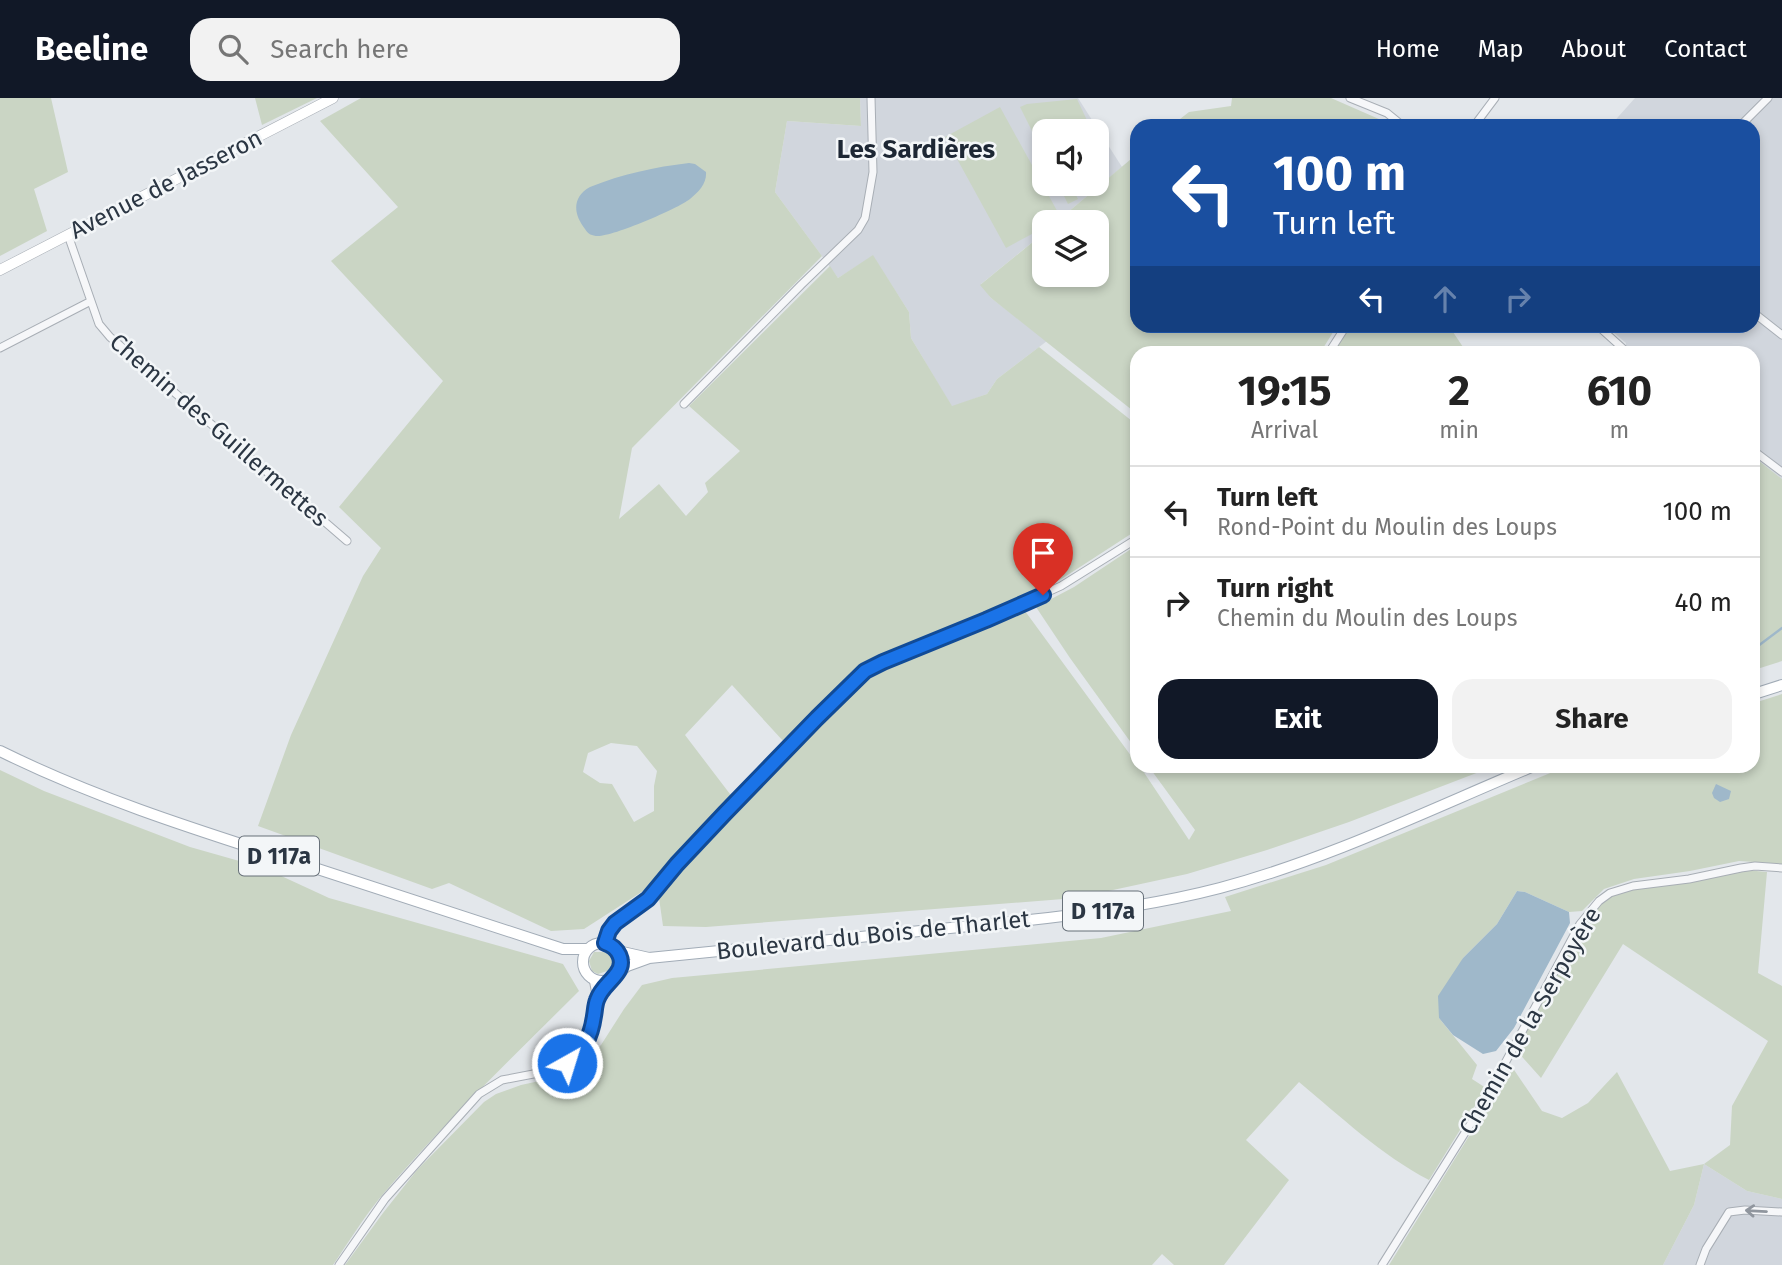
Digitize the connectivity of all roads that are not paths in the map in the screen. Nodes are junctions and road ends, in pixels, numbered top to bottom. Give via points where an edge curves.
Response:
1 (333, 98) edge
2 (871, 98) edge
3 (1350, 98) edge
4 (1495, 98) edge
5 (1768, 98) edge
6 (1394, 119) edge
7 (1479, 119) edge
8 (1747, 119) edge
9 (68, 235) junction
10 (0, 270) edge
11 (91, 301) junction
12 (1760, 318) edge
13 (1606, 333) edge
14 (1782, 335) edge
15 (1620, 346) edge
16 (0, 348) edge
17 (684, 404) dead end
18 (1760, 456) edge
19 (1782, 472) edge
20 (347, 541) dead end
21 (1130, 543) edge
22 (1782, 685) edge
23 (1760, 692) edge
24 (0, 751) edge
25 (1517, 773) edge
26 (1782, 868) edge
27 (605, 943) junction
28 (588, 948) junction
29 (563, 949) junction
30 (618, 951) junction
31 (649, 958) junction
32 (583, 965) junction
33 (614, 977) junction
34 (593, 979) junction
35 (597, 999) junction
36 (1782, 1212) edge
37 (339, 1265) edge
38 (1382, 1265) edge
39 (1700, 1265) edge

1 - 9 main road, Avenue de Jasseron
2 - 17 street via 873,172 865,218 858,230
3 - 6 street
4 - 7 street
5 - 8 street
9 - 10 main road, Avenue de Jasseron
9 - 11 street, Chemin des Guillermettes
11 - 16 street
11 - 20 street, Chemin des Guillermettes via 99,324 110,337
12 - 14 street
13 - 15 street
18 - 19 street
21 - 27 street via 1049,592 865,671 725,813 648,899 615,923
22 - 23 main road
24 - 29 main road, D 117a via 92,792 198,831
25 - 31 main road, Boulevard du Bois de Tharlet / D 117a via 1302,862 1158,902 1020,921
26 - 38 street, Chemin de la Serpoyère via 1741,867 1633,886 1599,901 1580,924 1483,1104
27 - 28 main road
27 - 30 main road
28 - 29 main road, D 117a
28 - 32 main road
29 - 32 main road, D 117a
30 - 31 main road, Boulevard du Bois de Tharlet / D 117a
30 - 33 main road via 621,965
31 - 33 main road, Boulevard du Bois de Tharlet / D 117a
32 - 34 main road
33 - 34 main road
33 - 35 street
34 - 35 street
35 - 37 street via 591,1032 579,1055 549,1071 502,1080 480,1094 385,1199
36 -> 39 street via 1729,1212

